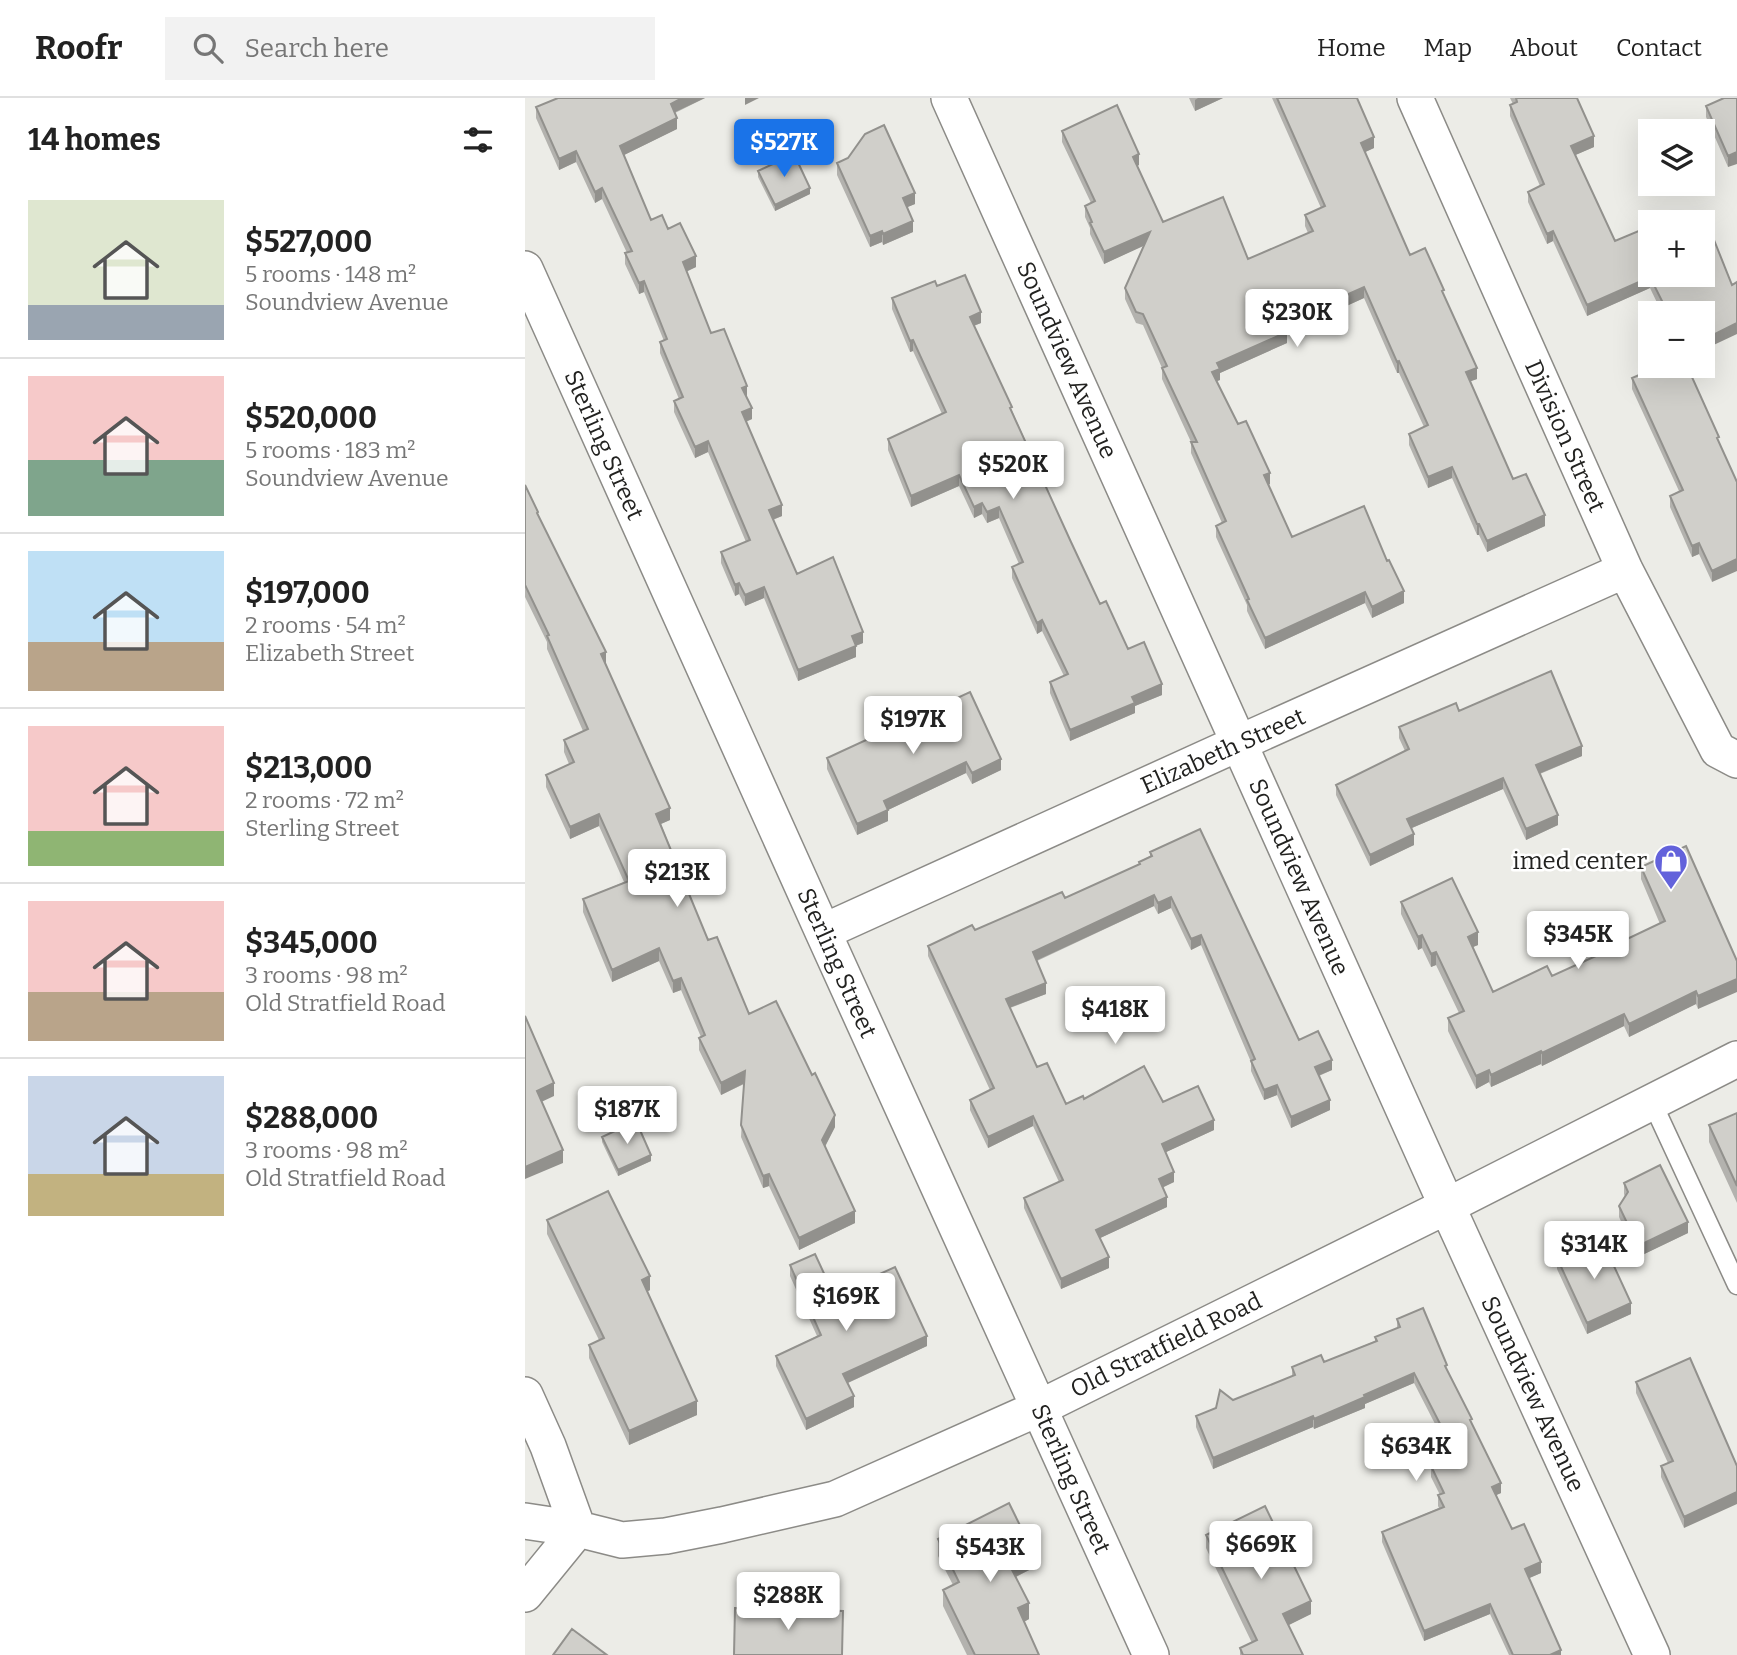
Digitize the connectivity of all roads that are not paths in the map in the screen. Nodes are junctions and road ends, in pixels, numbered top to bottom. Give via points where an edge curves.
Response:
1 (949, 98) edge
2 (1415, 98) edge
3 (525, 269) edge
4 (1625, 570) junction
5 (1239, 743) junction
6 (1737, 760) edge
7 (823, 932) junction
8 (1737, 1059) edge
9 (1651, 1102) junction
10 (1447, 1206) junction
11 (1737, 1285) edge
12 (525, 1395) edge
13 (1039, 1408) junction
14 (525, 1521) edge
15 (578, 1529) junction
16 (525, 1594) edge
17 (1151, 1655) edge
18 (1652, 1655) edge

1 - 5 street, Soundview Avenue
2 - 4 street, Division Street
3 - 7 street, Sterling Street
4 - 5 street, Elizabeth Street
4 - 6 street, Division Street via 1718,750
5 - 7 street, Elizabeth Street
5 - 10 street, Soundview Avenue
7 - 13 street, Sterling Street
8 - 9 street, Old Stratfield Road
9 - 10 street, Old Stratfield Road
9 - 11 lane
10 - 13 street, Old Stratfield Road
10 - 18 street, Soundview Avenue
12 - 15 street
13 - 15 street, Old Stratfield Road via 835,1499 666,1536 622,1539
13 - 17 street, Sterling Street
14 - 15 street, Old Stratfield Road
15 - 16 street

